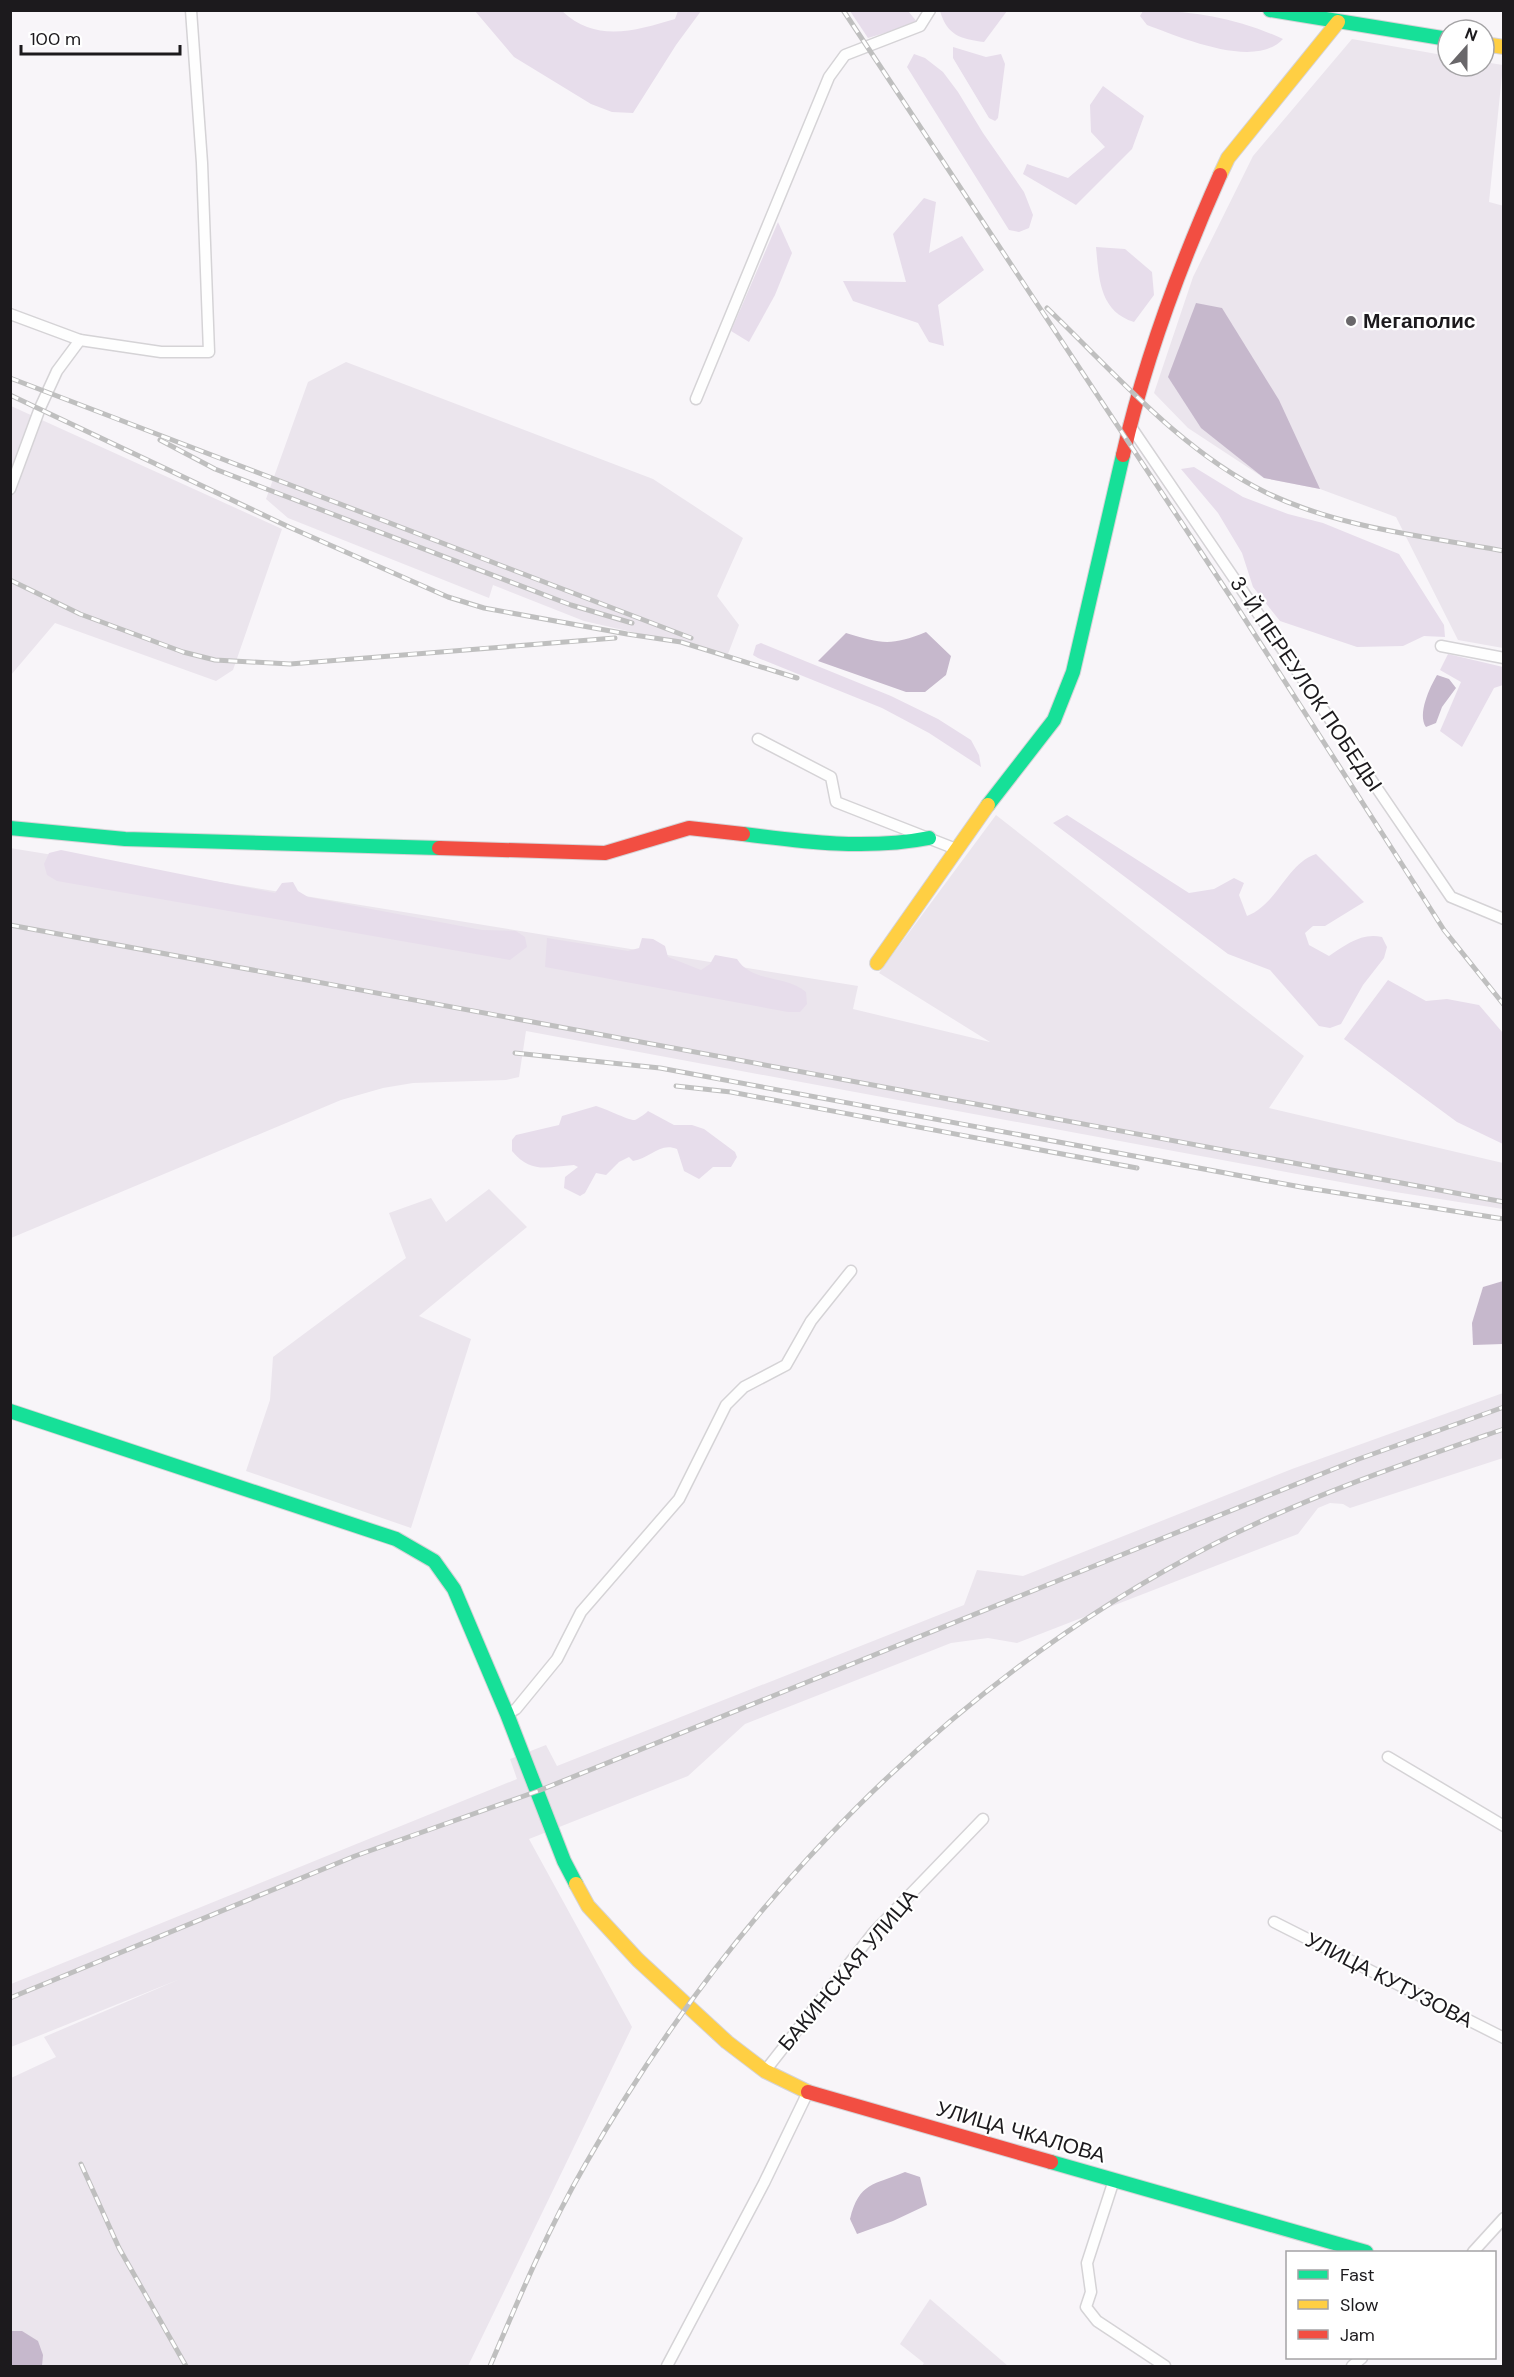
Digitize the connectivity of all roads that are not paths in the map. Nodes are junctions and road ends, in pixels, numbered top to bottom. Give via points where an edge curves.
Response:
1 (191, 10) edge
2 (930, 10) edge
3 (1270, 10) edge
4 (1338, 22) junction
5 (1436, 37) edge
6 (10, 314) edge
7 (80, 340) junction
8 (696, 399) dead end
9 (1130, 424) junction
10 (10, 489) edge
11 (1441, 646) dead end
12 (1503, 658) edge
13 (758, 739) dead end
14 (10, 828) edge
15 (928, 838) junction
16 (956, 849) junction
17 (1503, 920) edge
18 (877, 963) dead end
19 (851, 1271) dead end
20 (10, 1411) edge
21 (507, 1714) junction
22 (1388, 1757) dead end
23 (983, 1819) dead end
24 (1503, 1826) edge
25 (1274, 1922) dead end
26 (1503, 2038) edge
27 (765, 2071) junction
28 (808, 2092) junction
29 (1114, 2180) junction
30 (1503, 2218) edge
31 (1359, 2251) edge
32 (1475, 2251) edge
33 (667, 2367) edge
34 (1165, 2367) edge

1 - 7 street via 209,352 161,352
2 - 8 street via 920,26 845,56 829,77
3 - 4 main road
4 - 5 main road
4 - 9 main road via 1228,158 1187,249
6 - 7 street
7 - 10 street via 57,371
9 - 16 main road via 1072,672 1054,720
9 - 17 street, 3-Й ПЕРЕУЛОК ПОБЕДЫ via 1451,897
11 - 12 street
13 - 15 street via 831,777 836,802
14 - 15 main road via 125,839 605,853 689,828 816,843 899,844
15 - 16 street
16 - 18 main road
19 - 21 street via 811,1321 786,1365 744,1387 726,1405 679,1499 581,1612 557,1659 516,1709
20 - 21 main road, УЛИЦА ЧКАЛОВА via 386,1536 422,1552 434,1561 454,1589
21 - 27 main road, УЛИЦА ЧКАЛОВА via 564,1861 588,1906 608,1931 687,2007
22 - 24 street
23 - 27 street, БАКИНСКАЯ УЛИЦА via 874,1932
25 - 26 street, УЛИЦА КУТУЗОВА
27 - 28 main road, УЛИЦА ЧКАЛОВА
28 - 29 main road, УЛИЦА ЧКАЛОВА
28 - 33 street
29 - 31 main road, УЛИЦА ЧКАЛОВА
29 - 34 street via 1087,2263 1091,2292 1086,2307 1097,2321
30 - 32 street

